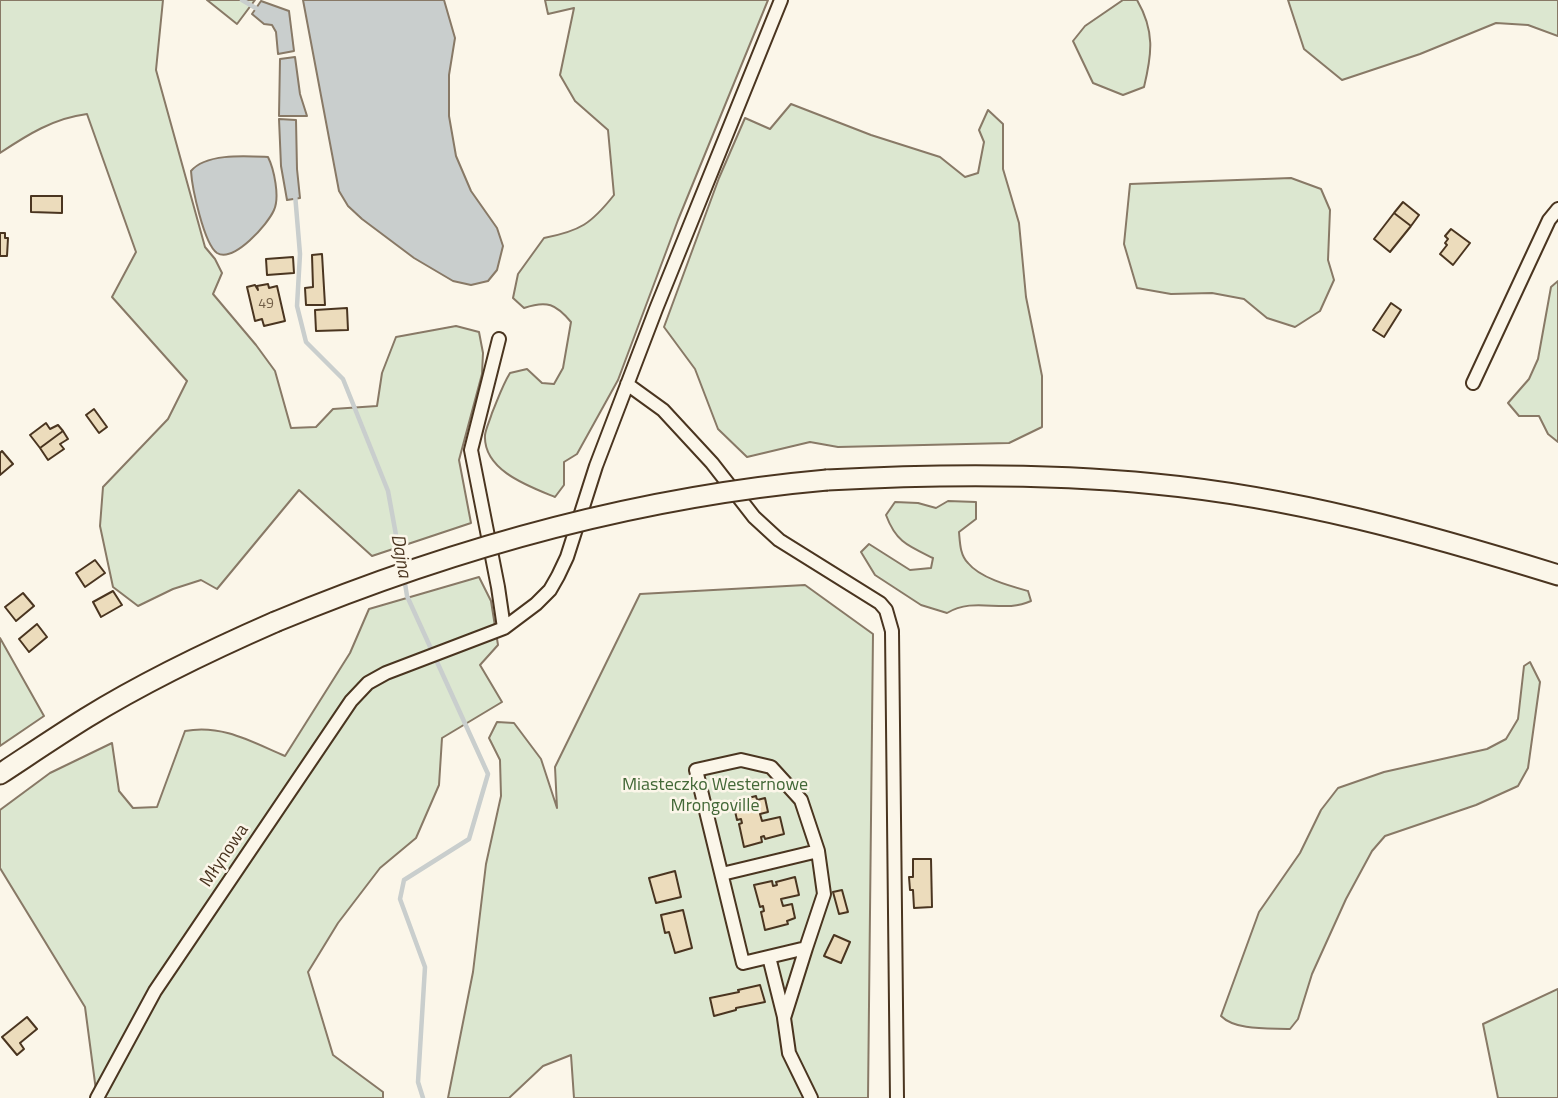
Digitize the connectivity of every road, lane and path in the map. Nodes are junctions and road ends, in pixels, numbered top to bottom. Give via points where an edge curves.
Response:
1 (781, 0) edge
2 (1558, 209) edge
3 (499, 339) dead end
4 (1473, 383) dead end
5 (627, 384) junction
6 (1558, 575) edge
7 (504, 628) junction
8 (0, 774) edge
9 (818, 851) junction
10 (722, 874) junction
11 (806, 948) junction
12 (769, 957) junction
13 (784, 1018) junction
14 (97, 1098) edge
15 (811, 1098) edge
16 (897, 1098) edge

1 - 5 street
2 - 4 street
3 - 7 street via 471,450
5 - 7 street via 554,583 536,604
5 - 16 street via 663,410 779,540 886,610 892,631
6 - 8 main road, bridge via 1353,517 1198,489 999,474 739,488 546,528 377,580 194,659 87,717
7 - 14 street, Młynowa via 386,673 351,701 155,991
9 - 10 street
9 - 10 street via 801,800 771,767 741,760 696,770
9 - 11 street via 824,894
10 - 12 street via 743,963
11 - 12 street
11 - 13 street
12 - 13 street
13 - 15 street via 789,1053

